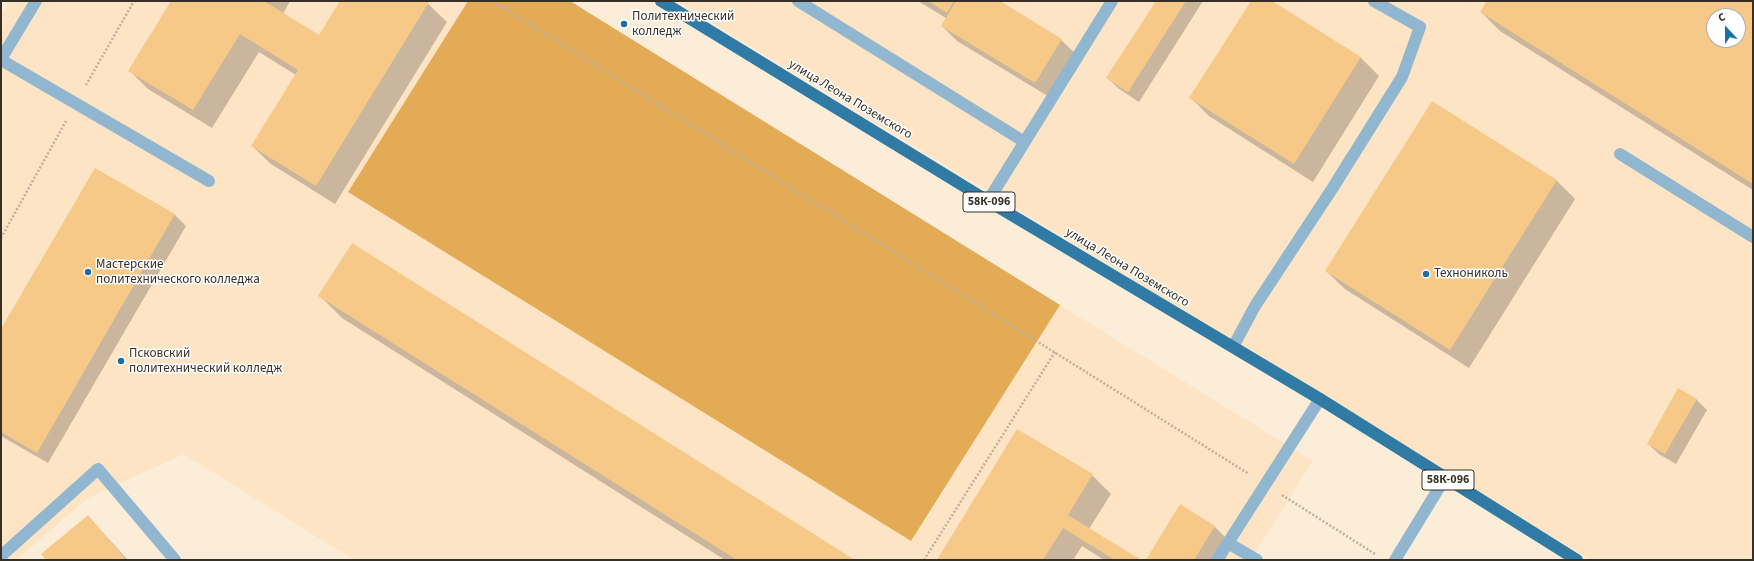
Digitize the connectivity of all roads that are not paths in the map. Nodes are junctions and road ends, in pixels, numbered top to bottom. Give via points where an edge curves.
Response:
1 (36, 1) edge
2 (661, 1) edge
3 (798, 1) edge
4 (1112, 1) edge
5 (1374, 1) edge
6 (1, 60) edge
7 (1023, 141) junction
8 (1620, 154) dead end
9 (209, 181) dead end
10 (988, 200) junction
11 (1753, 237) edge
12 (1233, 347) junction
13 (1320, 399) junction
14 (1445, 478) junction
15 (1228, 543) junction
16 (1, 556) edge
17 (174, 560) edge
18 (1218, 560) edge
19 (1257, 560) edge
20 (1395, 560) edge
21 (1577, 560) edge

1 - 6 street
2 - 10 highway, улица Леона Поземского / 58К-096
3 - 7 street
4 - 7 street
5 - 12 street via 1420,27 1402,77 1255,306
6 - 9 street
7 - 10 street
8 - 11 street
10 - 12 highway, улица Леона Поземского / 58К-096
12 - 13 highway, улица Леона Поземского / 58К-096
13 - 14 highway, улица Леона Поземского / 58К-096
13 - 15 street
14 - 20 street
14 - 21 highway, улица Леона Поземского / 58К-096
15 - 18 street
15 - 19 street
16 - 17 street via 98,469

